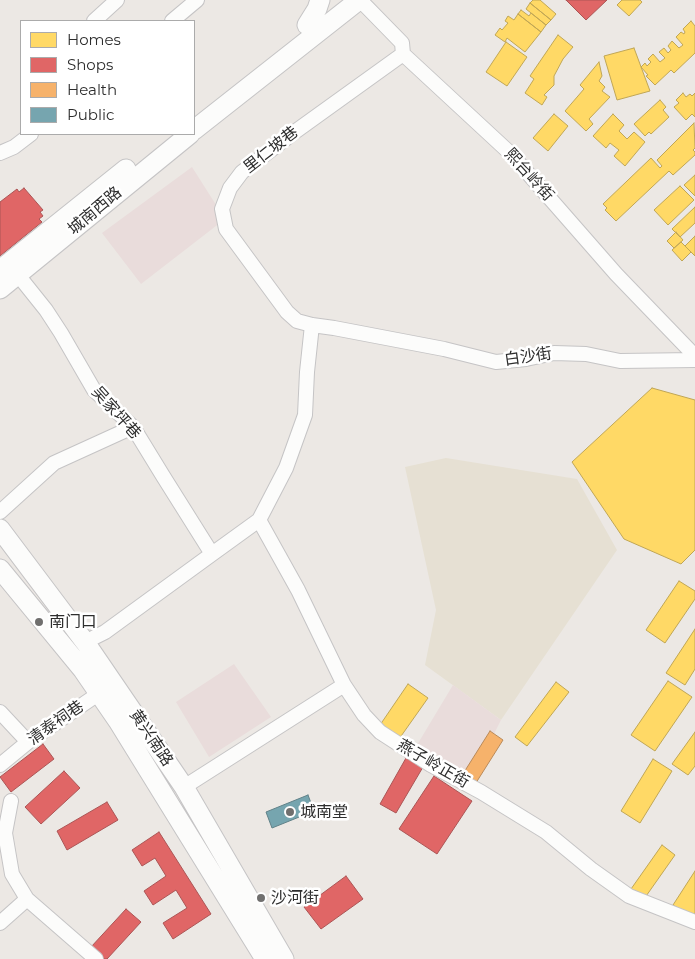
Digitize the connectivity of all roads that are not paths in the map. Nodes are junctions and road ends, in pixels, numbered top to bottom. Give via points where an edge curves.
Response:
1 (118, 0) edge
2 (197, 0) edge
3 (320, 0) edge
4 (353, 0) edge
5 (95, 20) edge
6 (173, 20) edge
7 (307, 24) junction
8 (403, 54) junction
9 (195, 114) edge
10 (195, 129) edge
11 (30, 135) edge
12 (169, 135) edge
13 (189, 135) edge
14 (0, 153) edge
15 (9, 273) edge
16 (0, 289) edge
17 (312, 325) junction
18 (334, 328) joint
19 (695, 356) edge
20 (695, 360) edge
21 (133, 427) junction
22 (0, 512) edge
23 (259, 520) junction
24 (0, 530) edge
25 (212, 554) junction
26 (0, 569) edge
27 (86, 642) junction
28 (344, 685) junction
29 (106, 689) junction
30 (0, 712) edge
31 (28, 742) junction
32 (0, 765) edge
33 (184, 786) junction
34 (11, 801) dead end
35 (27, 899) junction
36 (695, 922) edge
37 (0, 923) edge
38 (96, 959) edge
39 (265, 959) edge
40 (284, 959) edge

1 - 5 street
2 - 6 street
3 - 7 main road
4 - 7 main road
4 - 8 street, 熙台岭街 via 402,43
4 - 10 main road
7 - 9 main road
8 - 17 street, 里仁坡巷 via 242,172 230,188 222,209 226,229 287,312
8 - 19 street, 熙台岭街 via 511,154 616,274
11 - 14 street
12 - 15 main road, 城南西路
13 - 15 main road, 城南西路
15 - 16 main road, 城南西路
15 - 21 street, 吴家坪巷 via 51,317 94,390
17 - 18 street, 里仁坡巷
17 - 23 street via 305,415 286,468
18 - 20 street, 白沙街 via 496,362 554,353 586,354 620,361
21 - 22 street via 54,463
21 - 25 street, 吴家坪巷
23 - 25 street
23 - 28 street, 燕子岭正街 via 298,590
24 - 27 main road, 黄兴南路
25 - 27 street via 105,632
26 - 29 main road, 黄兴南路 via 83,670
27 - 29 main road, 黄兴南路
28 - 33 street
28 - 36 street, 燕子岭正街 via 380,732 546,832 629,896
29 - 31 street, 清泰祠巷
29 - 33 main road, 黄兴南路
29 - 39 main road, 黄兴南路 via 123,730
30 - 31 street
31 - 32 street, 清泰祠巷
33 - 40 main road, 黄兴南路
34 - 35 street via 5,833 12,874
35 - 37 street
35 - 38 street

